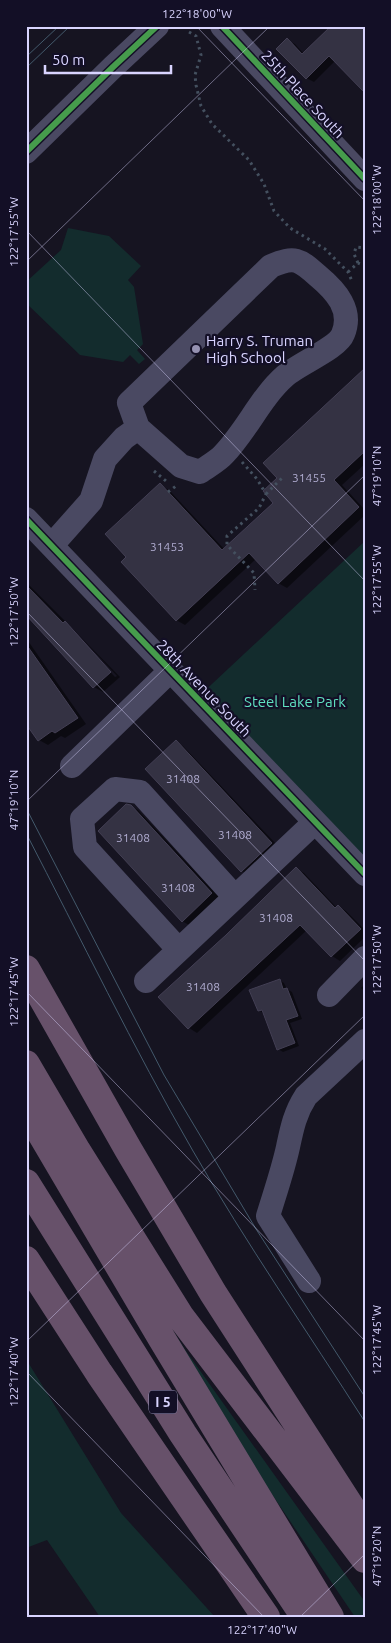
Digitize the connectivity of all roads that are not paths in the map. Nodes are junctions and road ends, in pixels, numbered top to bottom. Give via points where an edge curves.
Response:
1 (157, 26) edge
2 (222, 26) edge
3 (26, 152) edge
4 (365, 179) edge
5 (138, 428) junction
6 (26, 519) edge
7 (52, 545) junction
8 (170, 671) junction
9 (72, 766) dead end
10 (315, 822) junction
11 (365, 874) edge
12 (235, 897) junction
13 (179, 950) junction
14 (365, 958) edge
15 (26, 969) edge
16 (146, 981) dead end
17 (329, 995) dead end
18 (365, 1041) edge
19 (26, 1064) edge
20 (26, 1108) edge
21 (26, 1183) edge
22 (26, 1260) edge
23 (309, 1281) dead end
24 (365, 1529) edge
25 (365, 1559) edge
26 (266, 1617) edge
27 (305, 1617) edge
28 (330, 1617) edge

1 - 3 street
2 - 4 street, 25th Place South
5 - 5 street via 181,466 200,472 225,453 277,383 295,367 323,352 343,336 347,316 338,296 296,259 286,259 271,266 129,403
5 - 7 street via 105,459 92,501
6 - 7 street, 28th Avenue South
7 - 8 street, 28th Avenue South
8 - 9 street
8 - 10 street, 28th Avenue South
10 - 11 street, 28th Avenue South
10 - 12 street
12 - 13 street
12 - 13 street via 140,792 115,789 82,819 85,846
13 - 16 street
14 - 17 street
15 - 24 highway via 213,1293
18 - 23 street via 301,1104 292,1124 268,1216
19 - 25 highway via 180,1316
20 - 28 highway
21 - 27 highway, I 5 via 178,1426
22 - 26 highway

